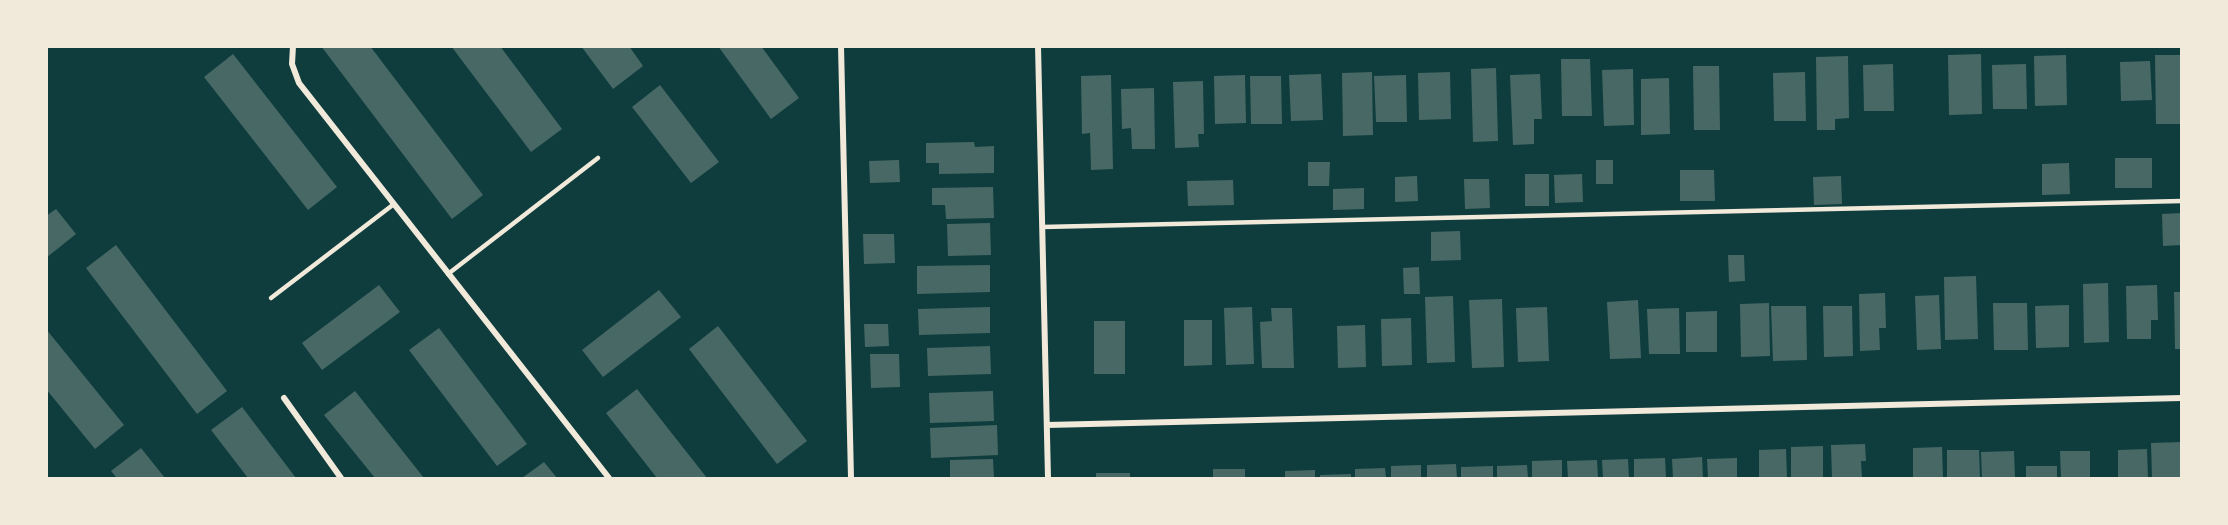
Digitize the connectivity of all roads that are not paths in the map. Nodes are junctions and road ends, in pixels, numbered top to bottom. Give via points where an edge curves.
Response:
1 (841, 46) edge
2 (1038, 46) edge
3 (293, 47) edge
4 (598, 158) dead end
5 (2181, 201) edge
6 (394, 204) junction
7 (1042, 227) junction
8 (448, 274) junction
9 (271, 298) dead end
10 (284, 398) dead end
11 (2181, 398) edge
12 (1047, 425) junction
13 (341, 478) edge
14 (609, 478) edge
15 (851, 478) edge
16 (1048, 478) edge

1 - 15 street
2 - 7 street
3 - 6 street via 292,64 299,83
4 - 8 lane
5 - 7 lane
6 - 8 street
6 - 9 lane
7 - 12 street
8 - 14 street
10 - 13 street
11 - 12 street
12 - 16 street

